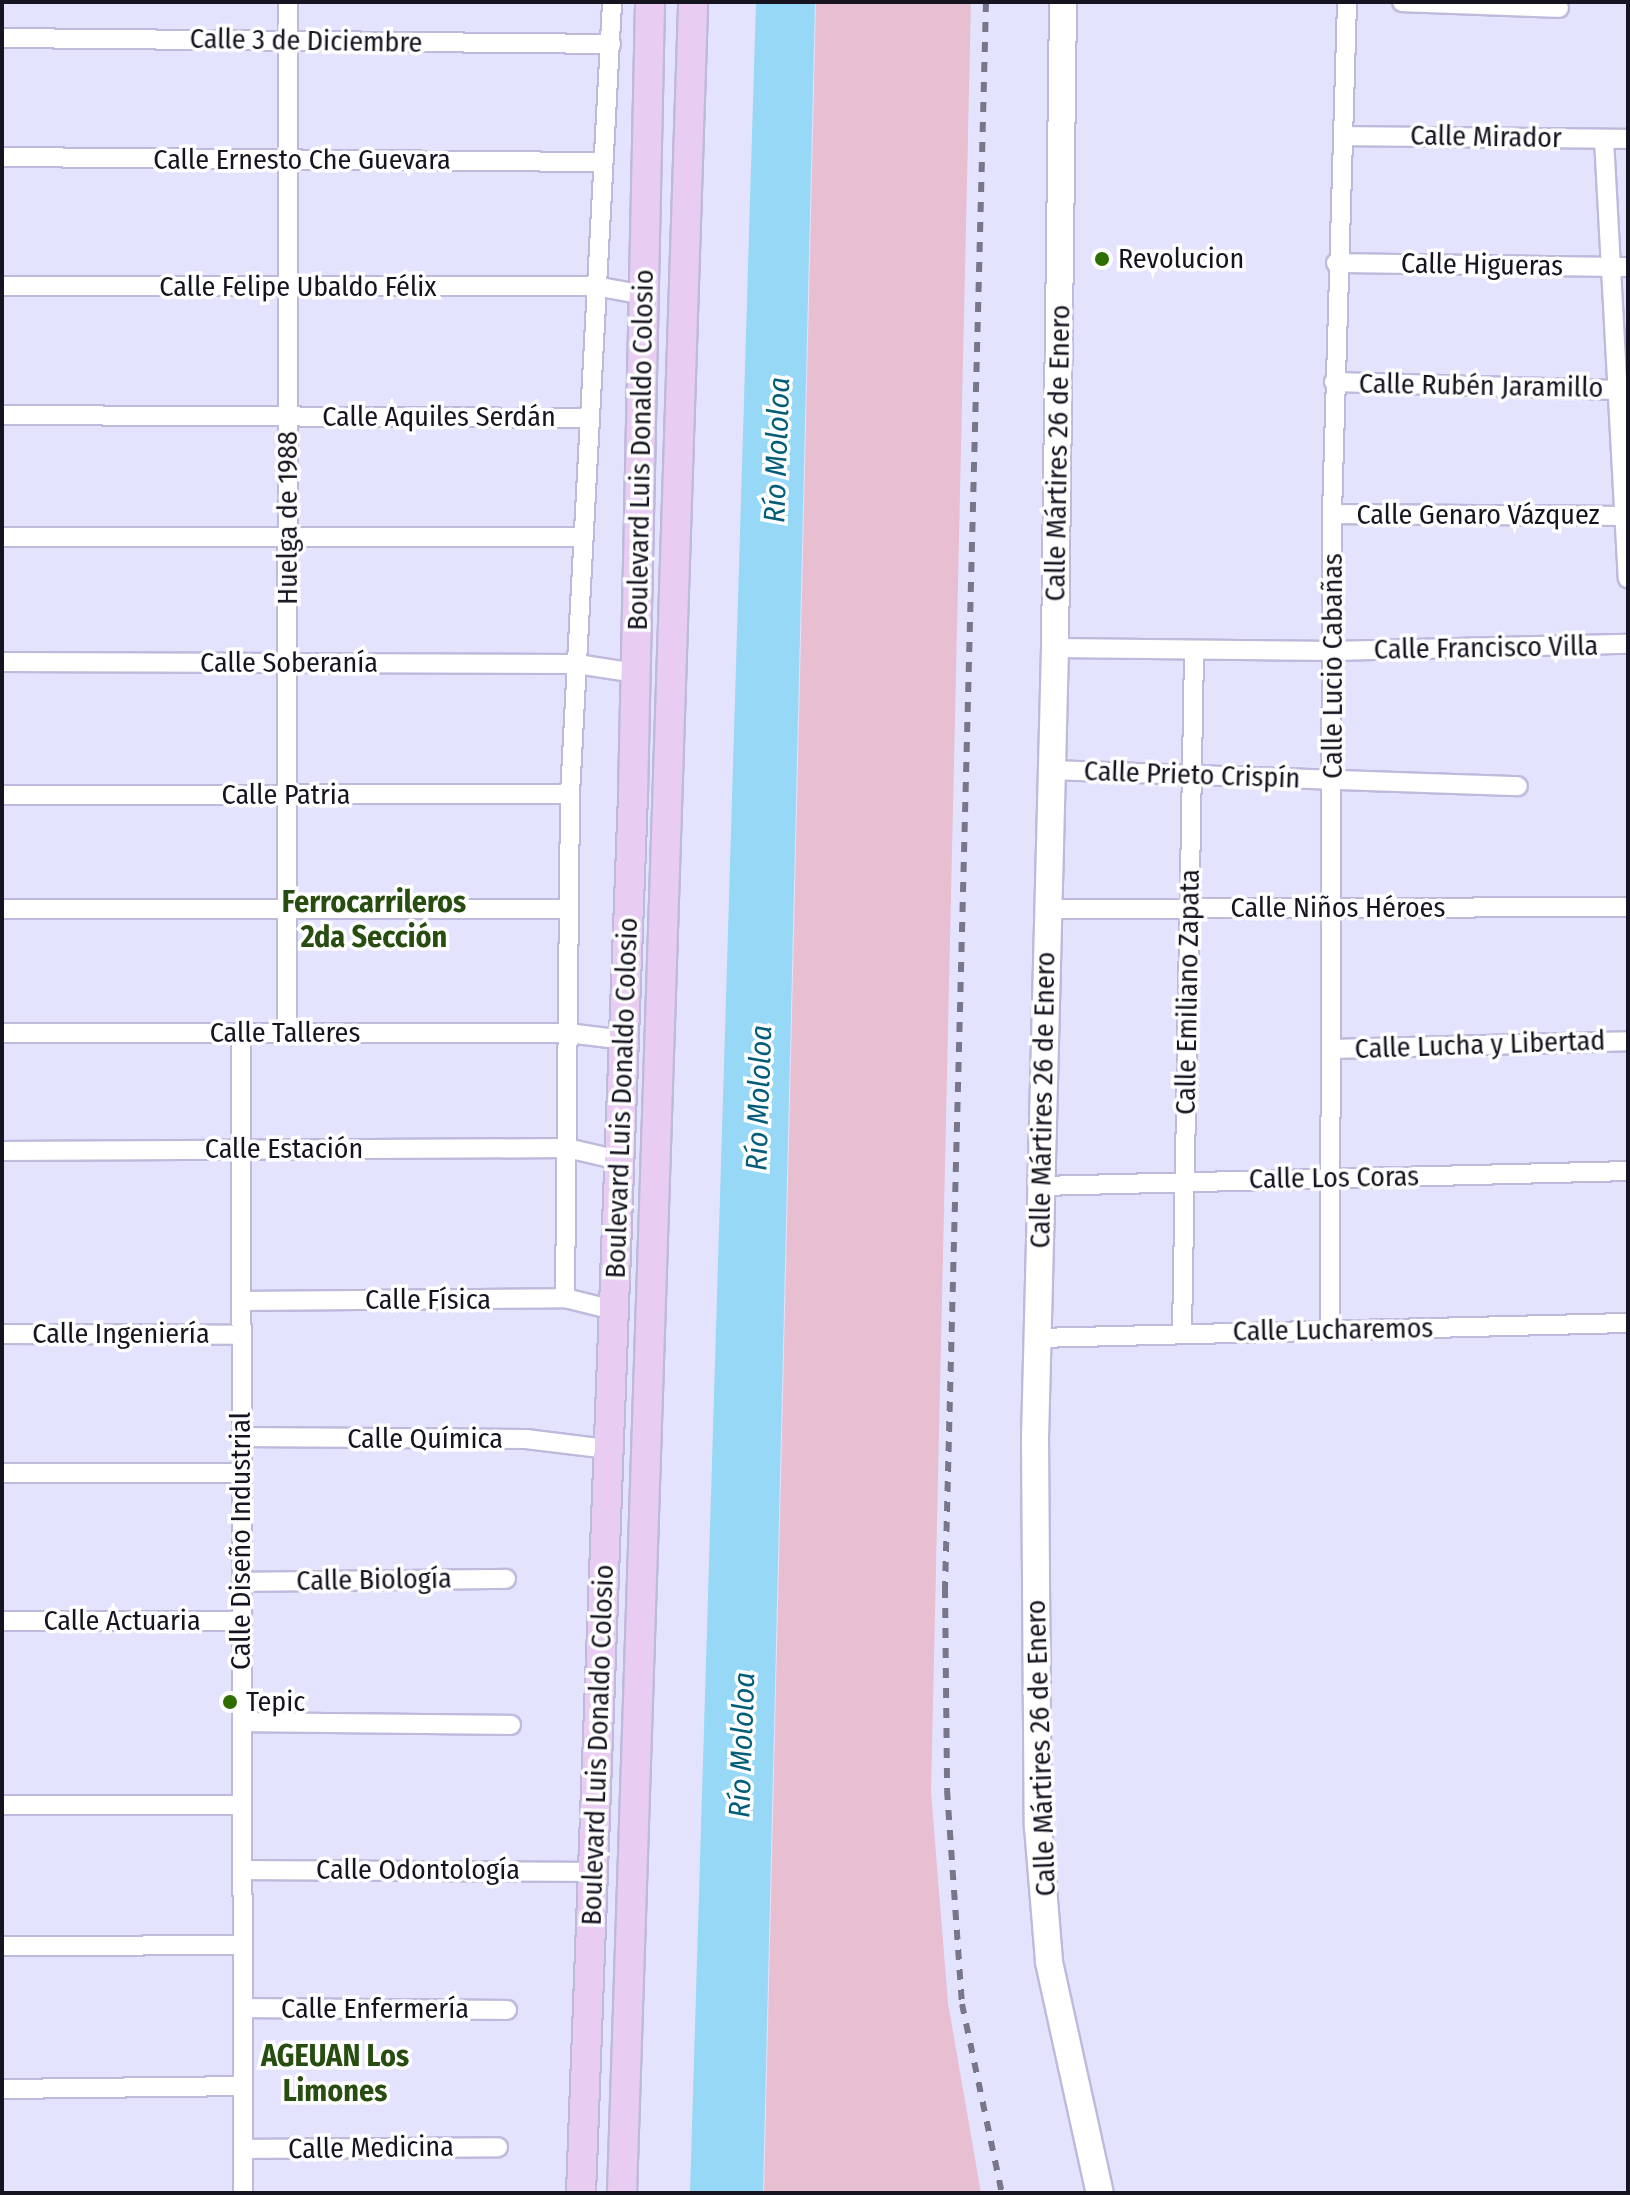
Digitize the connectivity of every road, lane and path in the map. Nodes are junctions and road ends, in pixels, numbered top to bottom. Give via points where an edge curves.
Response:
1 (288, 2) edge
2 (612, 2) edge
3 (650, 2) edge
4 (693, 2) edge
5 (1063, 2) edge
6 (1347, 2) edge
7 (1402, 2) edge
8 (1559, 8) dead end
9 (2, 38) edge
10 (288, 41) junction
11 (611, 44) junction
12 (1343, 136) junction
13 (1604, 139) junction
14 (1628, 139) edge
15 (2, 157) edge
16 (288, 160) junction
17 (602, 162) junction
18 (1336, 263) junction
19 (1608, 267) junction
20 (1628, 267) edge
21 (2, 286) edge
22 (595, 286) junction
23 (288, 288) junction
24 (645, 295) junction
25 (1334, 382) junction
26 (1622, 390) edge
27 (2, 415) edge
28 (287, 417) junction
29 (588, 418) junction
30 (1332, 514) junction
31 (1624, 516) junction
32 (2, 537) edge
33 (288, 537) junction
34 (584, 537) junction
35 (1628, 578) edge
36 (1628, 644) edge
37 (1055, 648) junction
38 (1194, 651) junction
39 (1333, 651) junction
40 (2, 662) edge
41 (288, 663) junction
42 (577, 664) junction
43 (636, 673) junction
44 (1052, 770) junction
45 (1192, 775) junction
46 (1333, 780) junction
47 (1518, 786) dead end
48 (570, 794) junction
49 (2, 795) edge
50 (288, 795) junction
51 (631, 852) junction
52 (668, 853) junction
53 (1628, 907) edge
54 (1189, 908) junction
55 (1332, 908) junction
56 (2, 909) edge
57 (288, 909) junction
58 (568, 909) junction
59 (1048, 909) junction
60 (2, 1033) edge
61 (241, 1033) junction
62 (287, 1033) junction
63 (568, 1033) junction
64 (624, 1040) junction
65 (1628, 1041) edge
66 (1331, 1049) junction
67 (567, 1148) junction
68 (241, 1149) junction
69 (2, 1151) edge
70 (619, 1160) junction
71 (1628, 1171) edge
72 (1330, 1179) junction
73 (1185, 1182) junction
74 (1041, 1186) junction
75 (565, 1298) junction
76 (241, 1301) junction
77 (614, 1310) junction
78 (1628, 1323) edge
79 (1330, 1330) junction
80 (1182, 1333) junction
81 (2, 1334) edge
82 (240, 1335) junction
83 (1038, 1338) junction
84 (241, 1437) junction
85 (608, 1449) junction
86 (2, 1473) edge
87 (241, 1473) junction
88 (506, 1579) dead end
89 (242, 1582) junction
90 (2, 1621) edge
91 (242, 1621) junction
92 (242, 1722) junction
93 (511, 1725) dead end
94 (2, 1805) edge
95 (242, 1805) junction
96 (243, 1870) junction
97 (594, 1872) junction
98 (242, 1945) junction
99 (2, 1946) edge
100 (243, 2008) junction
101 (507, 2010) dead end
102 (242, 2086) junction
103 (2, 2089) edge
104 (498, 2147) dead end
105 (243, 2149) junction
106 (243, 2193) edge
107 (581, 2193) edge
108 (622, 2193) edge
109 (1100, 2193) edge

1 - 10 street, Huelga de 1988
2 - 11 street, Boulevard Luis Donaldo Colosio
3 - 24 main road, Boulevard Luis Donaldo Colosio
4 - 52 main road, Boulevard Luis Donaldo Colosio
5 - 37 street, Calle Mártires 26 de Enero
6 - 12 street, Calle Lucio Cabañas
7 - 8 street
9 - 10 street, Calle 3 de Diciembre
10 - 11 street, Calle 3 de Diciembre
10 - 16 street, Huelga de 1988
11 - 17 street, Boulevard Luis Donaldo Colosio
12 - 13 street, Calle Mirador
12 - 18 street, Calle Lucio Cabañas
13 - 14 street, Calle Mirador
13 - 19 street
15 - 16 street, Calle Ernesto Che Guevara
16 - 17 street, Calle Ernesto Che Guevara
16 - 23 street, Huelga de 1988
17 - 22 street, Boulevard Luis Donaldo Colosio
18 - 19 street, Calle Higueras
18 - 25 street, Calle Lucio Cabañas
19 - 20 street, Calle Higueras
19 - 26 street
21 - 23 street, Calle Felipe Ubaldo Félix
22 - 23 street, Calle Felipe Ubaldo Félix
22 - 24 street, Calle Felipe Ubaldo Félix
22 - 29 street, Boulevard Luis Donaldo Colosio
23 - 28 street, Huelga de 1988
24 - 43 main road, Boulevard Luis Donaldo Colosio
25 - 26 street, Calle Rubén Jaramillo
25 - 30 street, Calle Lucio Cabañas
26 - 31 street
27 - 28 street, Calle Aquiles Serdán
28 - 29 street, Calle Aquiles Serdán
28 - 33 street, Huelga de 1988
29 - 34 street, Boulevard Luis Donaldo Colosio
30 - 31 street, Calle Genaro Vázquez
30 - 39 street, Calle Lucio Cabañas
31 - 35 street
32 - 33 street
33 - 34 street
33 - 41 street, Huelga de 1988
34 - 42 street, Boulevard Luis Donaldo Colosio
36 - 39 street, Calle Francisco Villa
37 - 38 street, Calle Francisco Villa
37 - 44 street, Calle Mártires 26 de Enero
38 - 39 street, Calle Francisco Villa
38 - 45 street, Calle Emiliano Zapata
39 - 46 street, Calle Lucio Cabañas
40 - 41 street, Calle Soberanía
41 - 42 street, Calle Soberanía
41 - 50 street, Huelga de 1988
42 - 43 street, Calle Soberanía
42 - 48 street, Boulevard Luis Donaldo Colosio
43 - 51 main road, Boulevard Luis Donaldo Colosio
44 - 45 street, Calle Prieto Crispín
44 - 59 street, Calle Mártires 26 de Enero
45 - 46 street, Calle Prieto Crispín
45 - 54 street, Calle Emiliano Zapata
46 - 47 street, Calle Prieto Crispín
46 - 55 street, Calle Lucio Cabañas
48 - 50 street, Calle Patria
48 - 58 street, Boulevard Luis Donaldo Colosio
49 - 50 street, Calle Patria
50 - 57 street, Huelga de 1988
51 - 52 main road
51 - 64 main road, Boulevard Luis Donaldo Colosio
52 - 108 main road, Boulevard Luis Donaldo Colosio
53 - 55 street, Calle Niños Héroes
54 - 55 street, Calle Niños Héroes
54 - 59 street, Calle Niños Héroes
54 - 73 street, Calle Emiliano Zapata
55 - 66 street, Calle Lucio Cabañas
56 - 57 street
57 - 58 street
57 - 62 street, Huelga de 1988
58 - 63 street, Boulevard Luis Donaldo Colosio
59 - 74 street, Calle Mártires 26 de Enero
60 - 61 street, Calle Talleres
61 - 62 street, Calle Talleres
61 - 68 street, Calle Diseño Industrial
62 - 63 street, Calle Talleres
63 - 64 street, Calle Talleres
63 - 67 street, Boulevard Luis Donaldo Colosio
64 - 70 main road, Boulevard Luis Donaldo Colosio
65 - 66 street, Calle Lucha y Libertad
66 - 72 street, Calle Lucio Cabañas
67 - 68 street, Calle Estación
67 - 70 street, Calle Estación
67 - 75 street, Boulevard Luis Donaldo Colosio
68 - 69 street, Calle Estación
68 - 76 street, Calle Diseño Industrial
70 - 77 main road, Boulevard Luis Donaldo Colosio
71 - 72 street, Calle Los Coras
72 - 73 street, Calle Los Coras
72 - 79 street, Calle Lucio Cabañas
73 - 74 street, Calle Los Coras
73 - 80 street, Calle Emiliano Zapata
74 - 83 street, Calle Mártires 26 de Enero
75 - 76 street, Calle Física
75 - 77 street, Calle Física
76 - 82 street, Calle Diseño Industrial
77 - 85 main road, Boulevard Luis Donaldo Colosio
78 - 79 street, Calle Lucharemos
79 - 80 street, Calle Lucharemos
80 - 83 street, Calle Lucharemos
81 - 82 street, Calle Ingeniería
82 - 84 street, Calle Diseño Industrial
83 - 109 street, Calle Mártires 26 de Enero via 1038,1827 1049,1962
84 - 85 street, Calle Química via 526,1439
84 - 87 street, Calle Diseño Industrial
85 - 97 main road, Boulevard Luis Donaldo Colosio
86 - 87 street
87 - 89 street, Calle Diseño Industrial
88 - 89 street, Calle Biología
89 - 91 street, Calle Diseño Industrial
90 - 91 street, Calle Actuaria
91 - 92 street, Calle Diseño Industrial
92 - 93 street
92 - 95 street, Calle Diseño Industrial
94 - 95 street
95 - 96 street, Calle Diseño Industrial
96 - 97 street, Calle Odontología
96 - 98 street, Calle Diseño Industrial
97 - 107 main road, Boulevard Luis Donaldo Colosio
98 - 99 street
98 - 100 street, Calle Diseño Industrial
100 - 101 street, Calle Enfermería
100 - 102 street, Calle Diseño Industrial
102 - 103 street
102 - 105 street, Calle Diseño Industrial
104 - 105 street, Calle Medicina
105 - 106 street, Calle Diseño Industrial

